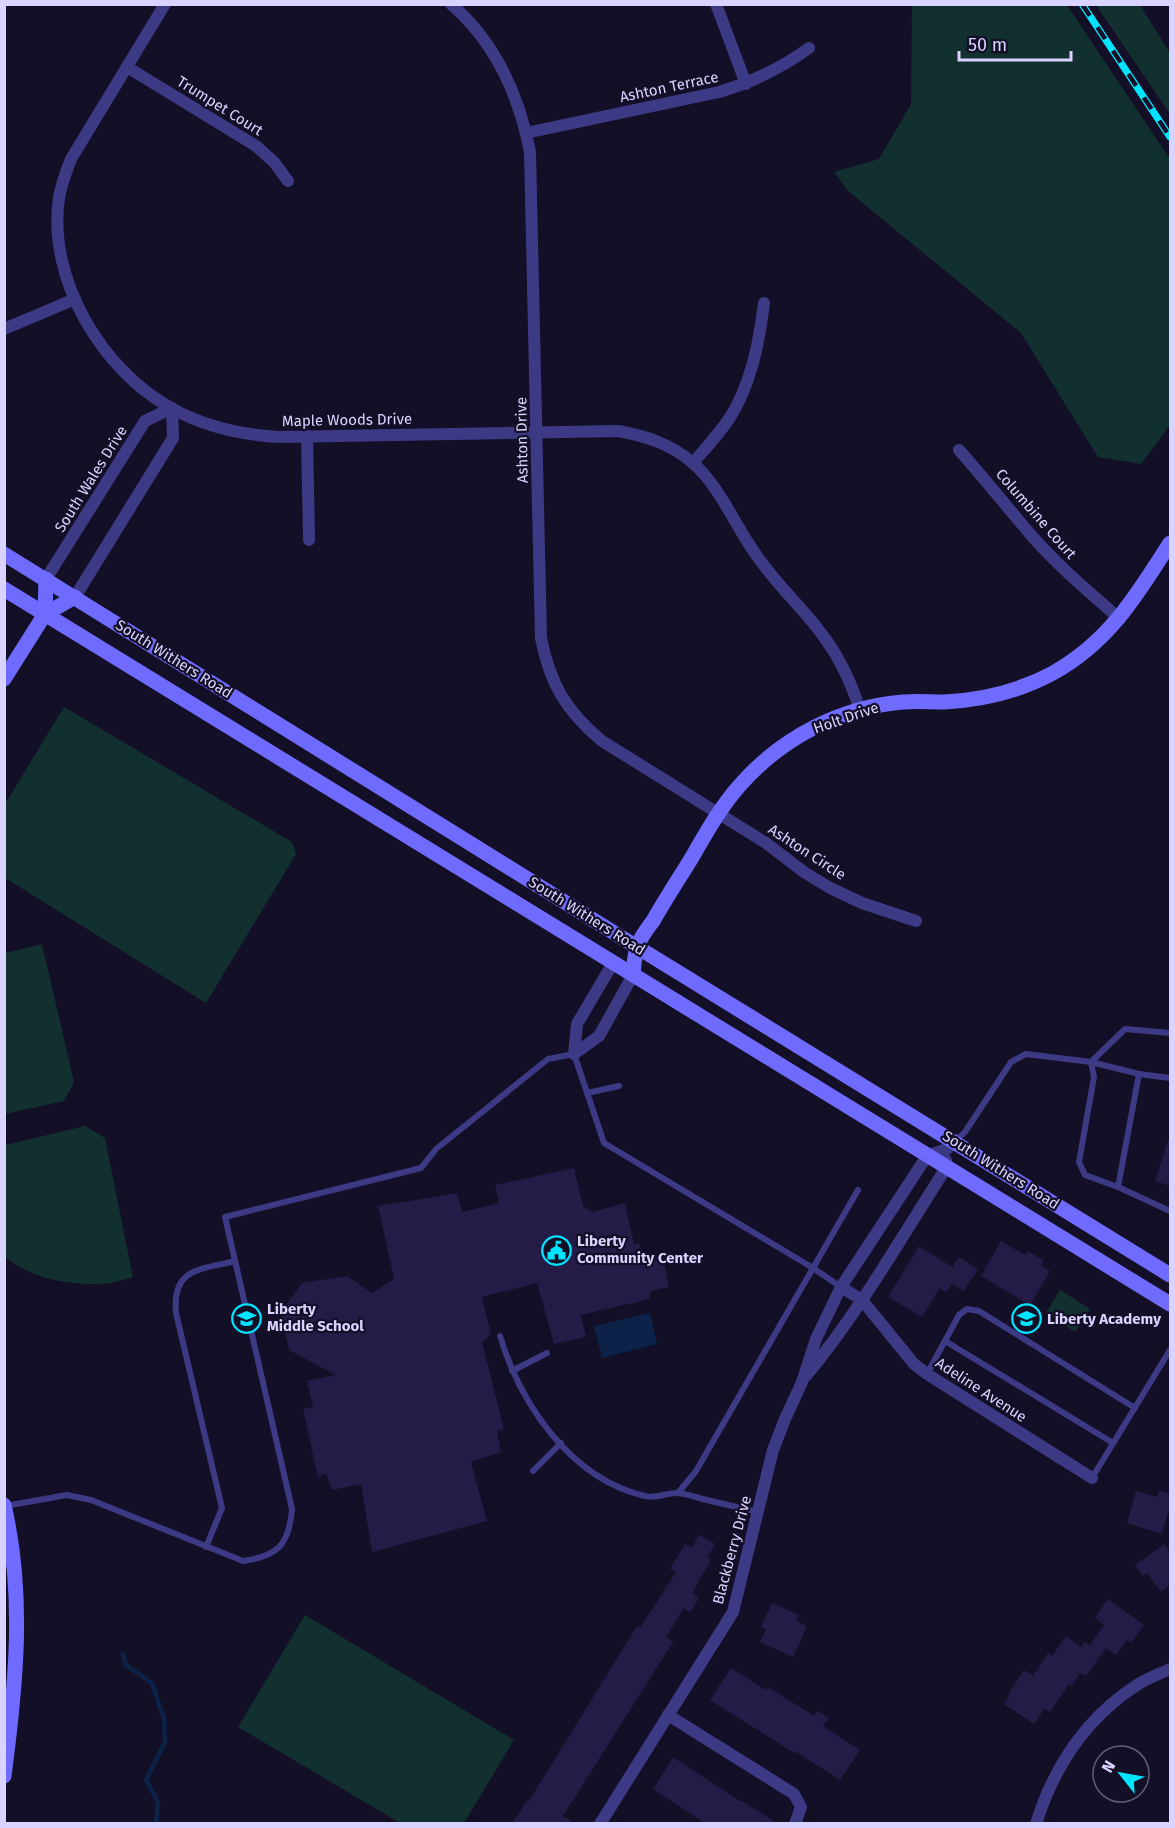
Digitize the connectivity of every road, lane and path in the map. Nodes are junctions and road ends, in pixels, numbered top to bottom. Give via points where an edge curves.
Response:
1 (165, 4) edge
2 (452, 4) edge
3 (716, 4) edge
4 (809, 48) dead end
5 (127, 67) junction
6 (746, 84) junction
7 (526, 133) junction
8 (288, 181) dead end
9 (75, 300) junction
10 (765, 303) dead end
11 (4, 329) edge
12 (172, 408) junction
13 (537, 432) junction
14 (307, 436) junction
15 (959, 450) dead end
16 (693, 463) junction
17 (309, 540) dead end
18 (1170, 543) edge
19 (4, 554) edge
20 (46, 579) junction
21 (4, 589) edge
22 (75, 597) junction
23 (45, 614) junction
24 (1120, 619) junction
25 (4, 679) edge
26 (860, 710) junction
27 (718, 813) junction
28 (916, 921) dead end
29 (637, 947) junction
30 (613, 963) junction
31 (633, 975) junction
32 (1170, 1034) edge
33 (574, 1054) junction
34 (1091, 1062) junction
35 (1139, 1074) junction
36 (1170, 1078) edge
37 (619, 1086) dead end
38 (587, 1093) junction
39 (950, 1145) junction
40 (927, 1156) junction
41 (946, 1168) junction
42 (1118, 1187) junction
43 (858, 1190) dead end
44 (1170, 1211) edge
45 (235, 1262) junction
46 (813, 1268) junction
47 (1170, 1275) edge
48 (841, 1287) junction
49 (862, 1300) junction
50 (1170, 1304) edge
51 (500, 1336) dead end
52 (945, 1341) junction
53 (1170, 1350) edge
54 (547, 1353) dead end
55 (512, 1371) junction
56 (927, 1374) junction
57 (802, 1382) junction
58 (1135, 1408) junction
59 (561, 1443) junction
60 (1113, 1443) junction
61 (532, 1471) dead end
62 (1092, 1478) joint
63 (678, 1493) junction
64 (5, 1506) edge
65 (758, 1512) junction
66 (207, 1547) junction
67 (1170, 1669) edge
68 (668, 1715) junction
69 (4, 1776) edge
70 (600, 1824) edge
71 (795, 1824) edge
72 (1036, 1824) edge

1 - 5 street, Maple Woods Drive
2 - 7 street, Ashton Drive via 477,31 507,76
3 - 6 street
4 - 6 street, Ashton Terrace
5 - 8 street, Trumpet Court via 256,146
5 - 9 street, Maple Woods Drive via 71,159 59,199 61,253
6 - 7 street, Ashton Terrace
7 - 13 street, Ashton Drive via 532,179
9 - 11 street
9 - 12 street, Maple Woods Drive via 88,326 121,369
10 - 16 street via 759,339 738,404
12 - 14 street, Maple Woods Drive via 226,430
12 - 20 street, South Wales Drive via 145,421
12 - 22 street via 173,438
13 - 14 street, Maple Woods Drive
13 - 16 street, Maple Woods Drive via 618,431 640,435 663,443
13 - 27 street, Ashton Drive via 541,638 555,686 567,706 602,741
14 - 17 street
15 - 24 street, Columbine Court via 1064,570
16 - 26 street, Maple Woods Drive via 718,493 766,570 821,632 839,659
18 - 24 main road, Holt Drive
19 - 20 main road, South Withers Road
20 - 22 main road, South Withers Road
20 - 23 main road
21 - 23 main road, South Withers Road
22 - 23 main road
22 - 29 main road, South Withers Road
23 - 25 main road
23 - 30 main road, South Withers Road
24 - 26 main road, Holt Drive via 1078,657 1026,685 968,700 905,702
26 - 27 main road, Holt Drive via 814,728 780,748 740,784
27 - 28 street, Ashton Circle via 830,888
27 - 29 main road, Holt Drive
29 - 30 main road, Holt Drive
29 - 31 main road, Holt Drive
29 - 39 main road, South Withers Road
30 - 31 main road, South Withers Road
30 - 33 street, Holt Drive via 577,1024
31 - 33 street, Holt Drive via 599,1036
31 - 40 main road, South Withers Road
32 - 34 lane via 1125,1029
33 - 38 lane
33 - 45 lane via 548,1059 436,1149 421,1168 225,1218
34 - 35 lane
34 - 39 lane via 1026,1054 1011,1062 965,1132
34 - 42 lane via 1094,1077 1079,1162 1085,1175
35 - 36 lane
35 - 42 lane
37 - 38 lane
38 - 46 lane via 604,1143
39 - 40 street
39 - 41 street
39 - 47 main road, South Withers Road
40 - 41 main road, South Withers Road
40 - 48 street, Blackberry Drive
41 - 49 street, Blackberry Drive
41 - 50 main road, South Withers Road
42 - 44 lane
43 - 46 lane
45 - 66 lane via 195,1272 180,1281 174,1295 222,1508
45 - 66 lane via 292,1509 290,1527 281,1545 264,1558 243,1561
46 - 48 lane
46 - 63 lane via 696,1471
48 - 49 street, Adeline Avenue
48 - 57 street, Blackberry Drive via 816,1339
49 - 56 street, Adeline Avenue via 914,1364
49 - 57 street, Blackberry Drive
51 - 55 lane
52 - 56 lane
52 - 58 lane via 959,1315 967,1309 978,1311
52 - 60 lane
53 - 58 lane
54 - 55 lane
55 - 59 lane via 527,1400
56 - 62 street, Adeline Avenue
57 - 65 street, Blackberry Drive via 773,1450
58 - 60 lane
59 - 61 lane
59 - 63 lane via 600,1478 624,1491 649,1497
60 - 62 lane
63 - 65 lane
64 - 66 lane via 67,1495 91,1500
64 - 69 main road via 11,1534 18,1634
65 - 68 street, Blackberry Drive via 733,1611
67 - 72 street via 1138,1684 1083,1731 1049,1786
68 - 70 street, Blackberry Drive
68 - 71 street via 794,1794 801,1807

